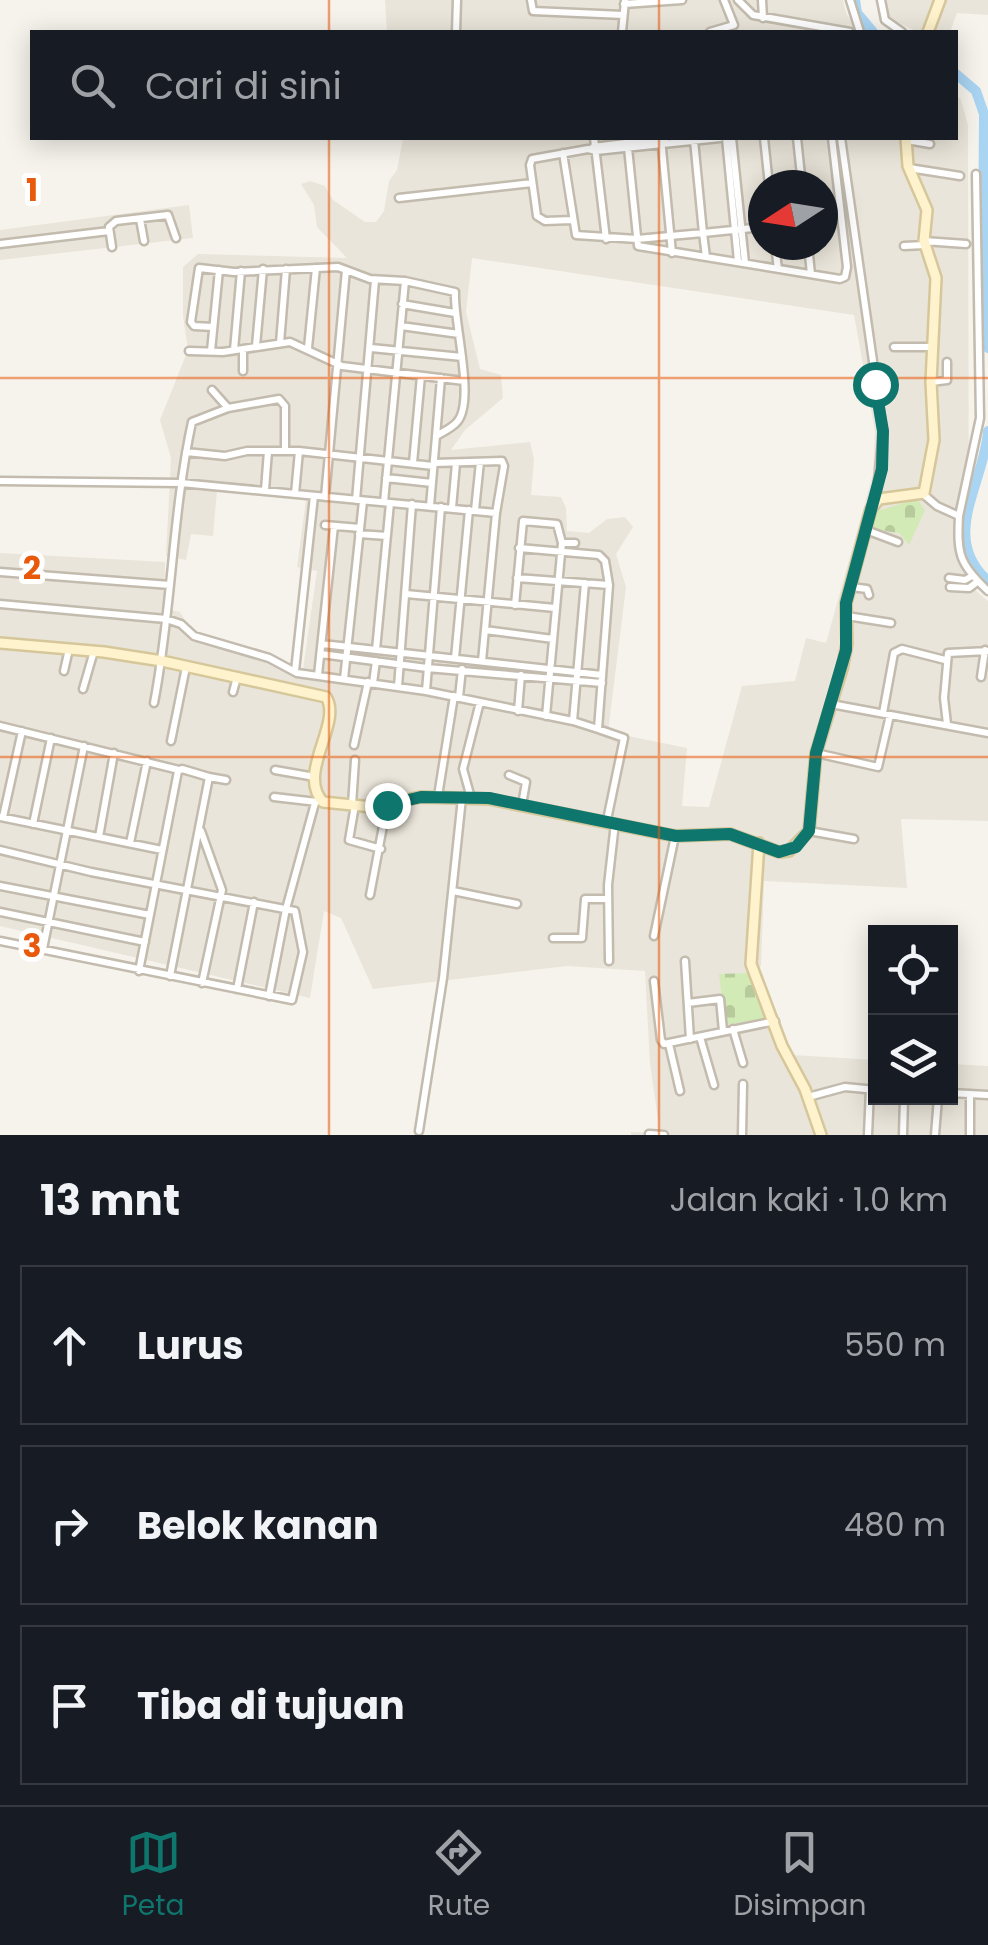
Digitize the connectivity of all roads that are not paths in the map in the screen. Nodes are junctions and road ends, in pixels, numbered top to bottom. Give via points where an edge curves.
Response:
1 (457, 0) edge
2 (531, 0) edge
3 (682, 0) edge
4 (724, 0) edge
5 (738, 0) edge
6 (762, 0) edge
7 (850, 0) edge
8 (881, 0) edge
9 (940, 0) edge
10 (625, 2) edge
11 (624, 16) junction
12 (763, 18) junction
13 (456, 30) edge
14 (622, 30) edge
15 (718, 30) edge
16 (817, 30) edge
17 (859, 30) edge
18 (899, 30) edge
19 (929, 30) edge
20 (662, 140) edge
21 (694, 140) edge
22 (726, 140) edge
23 (764, 140) edge
24 (797, 140) edge
25 (832, 140) edge
26 (841, 140) edge
27 (906, 140) edge
28 (911, 140) edge
29 (628, 142) edge
30 (930, 144) dead end
31 (594, 146) edge
32 (564, 153) junction
33 (909, 168) junction
34 (767, 170) edge
35 (800, 170) edge
36 (976, 174) dead end
37 (960, 176) dead end
38 (532, 183) junction
39 (400, 198) dead end
40 (140, 219) junction
41 (572, 220) junction
42 (748, 229) edge
43 (738, 230) junction
44 (110, 231) junction
45 (703, 232) junction
46 (671, 236) junction
47 (176, 238) dead end
48 (606, 239) junction
49 (637, 239) junction
50 (144, 241) dead end
51 (925, 243) junction
52 (0, 244) edge
53 (966, 244) dead end
54 (112, 246) dead end
55 (904, 246) dead end
56 (672, 254) junction
57 (706, 258) junction
58 (777, 260) edge
59 (810, 260) edge
60 (741, 262) junction
61 (316, 268) junction
62 (263, 269) junction
63 (286, 269) junction
64 (346, 269) junction
65 (778, 269) junction
66 (219, 270) junction
67 (241, 271) junction
68 (811, 274) junction
69 (375, 280) junction
70 (405, 281) junction
71 (402, 304) junction
72 (456, 313) junction
73 (400, 326) junction
74 (213, 328) junction
75 (459, 334) junction
76 (280, 343) junction
77 (256, 346) junction
78 (894, 346) dead end
79 (933, 346) junction
80 (243, 348) junction
81 (308, 348) junction
82 (371, 348) junction
83 (189, 350) dead end
84 (234, 350) junction
85 (398, 350) junction
86 (211, 351) junction
87 (462, 357) junction
88 (947, 362) dead end
89 (338, 365) junction
90 (369, 370) junction
91 (243, 371) dead end
92 (396, 373) junction
93 (420, 376) junction
94 (442, 378) junction
95 (464, 381) junction
96 (931, 382) junction
97 (212, 390) dead end
98 (228, 408) junction
99 (436, 436) junction
100 (285, 450) junction
101 (298, 450) junction
102 (268, 451) junction
103 (186, 452) junction
104 (330, 452) junction
105 (360, 456) junction
106 (389, 459) junction
107 (480, 462) junction
108 (413, 463) junction
109 (456, 463) junction
110 (434, 465) junction
111 (386, 478) junction
112 (0, 479) edge
113 (432, 482) junction
114 (181, 483) junction
115 (265, 490) junction
116 (295, 494) junction
117 (923, 494) junction
118 (314, 496) junction
119 (325, 497) junction
120 (359, 500) junction
121 (876, 500) junction
122 (387, 502) junction
123 (412, 504) junction
124 (430, 506) junction
125 (441, 507) junction
126 (452, 508) junction
127 (472, 510) junction
128 (496, 513) junction
129 (959, 516) junction
130 (866, 530) junction
131 (360, 531) junction
132 (387, 536) junction
133 (898, 542) dead end
134 (575, 543) dead end
135 (562, 547) junction
136 (519, 548) junction
137 (0, 572) edge
138 (517, 578) junction
139 (975, 579) junction
140 (558, 580) junction
141 (585, 583) junction
142 (949, 583) dead end
143 (170, 585) junction
144 (609, 586) junction
145 (851, 587) junction
146 (988, 591) edge
147 (406, 594) junction
148 (870, 595) dead end
149 (433, 596) junction
150 (461, 600) junction
151 (487, 602) junction
152 (0, 604) edge
153 (515, 604) junction
154 (555, 608) junction
155 (846, 616) junction
156 (166, 619) junction
157 (891, 623) dead end
158 (485, 630) junction
159 (553, 638) junction
160 (0, 643) edge
161 (322, 644) junction
162 (348, 648) junction
163 (69, 649) junction
164 (376, 650) junction
165 (987, 650) edge
166 (94, 651) junction
167 (321, 654) junction
168 (402, 654) junction
169 (428, 655) junction
170 (346, 658) junction
171 (459, 658) junction
172 (945, 660) junction
173 (162, 661) junction
174 (376, 661) junction
175 (482, 661) junction
176 (401, 664) junction
177 (186, 666) junction
178 (428, 668) junction
179 (550, 668) junction
180 (64, 671) dead end
181 (462, 671) junction
182 (295, 672) junction
183 (318, 675) junction
184 (521, 676) junction
185 (577, 676) junction
186 (237, 677) junction
187 (981, 677) dead end
188 (549, 678) junction
189 (344, 679) junction
190 (602, 679) junction
191 (371, 682) junction
192 (398, 687) junction
193 (83, 690) dead end
194 (426, 691) junction
195 (232, 692) dead end
196 (457, 697) junction
197 (154, 702) dead end
198 (480, 702) junction
199 (831, 704) junction
200 (518, 711) junction
201 (886, 714) junction
202 (546, 716) junction
203 (573, 721) junction
204 (947, 724) junction
205 (0, 726) edge
206 (22, 731) junction
207 (602, 731) junction
208 (988, 733) edge
209 (51, 738) junction
210 (170, 741) dead end
211 (354, 745) dead end
212 (84, 746) junction
213 (114, 753) junction
214 (816, 753) junction
215 (147, 760) junction
216 (355, 760) dead end
217 (179, 770) junction
218 (275, 770) dead end
219 (509, 775) dead end
220 (209, 776) junction
221 (316, 778) junction
222 (226, 780) dead end
223 (438, 796) junction
224 (274, 797) dead end
225 (466, 797) junction
226 (317, 802) junction
227 (522, 804) junction
228 (353, 805) junction
229 (387, 805) junction
230 (2, 817) edge
231 (611, 821) junction
232 (33, 824) junction
233 (66, 830) junction
234 (200, 830) junction
235 (809, 831) junction
236 (676, 836) junction
237 (99, 837) junction
238 (854, 839) dead end
239 (130, 844) junction
240 (759, 844) junction
241 (380, 849) junction
242 (0, 850) edge
243 (162, 850) junction
244 (59, 864) junction
245 (156, 884) junction
246 (0, 886) edge
247 (189, 890) junction
248 (453, 892) junction
249 (370, 895) dead end
250 (221, 896) junction
251 (52, 898) junction
252 (608, 900) junction
253 (254, 902) junction
254 (517, 904) dead end
255 (286, 909) junction
256 (0, 912) edge
257 (150, 915) junction
258 (47, 922) junction
259 (654, 936) dead end
260 (553, 938) dead end
261 (0, 941) edge
262 (145, 942) junction
263 (43, 949) junction
264 (609, 961) dead end
265 (685, 961) dead end
266 (139, 970) junction
267 (170, 976) junction
268 (654, 981) dead end
269 (202, 983) junction
270 (237, 990) junction
271 (269, 996) junction
272 (688, 1003) junction
273 (775, 1021) junction
274 (733, 1029) junction
275 (723, 1031) junction
276 (700, 1037) junction
277 (690, 1040) junction
278 (669, 1044) junction
279 (743, 1064) dead end
280 (743, 1084) dead end
281 (714, 1085) dead end
282 (868, 1089) edge
283 (680, 1091) dead end
284 (958, 1093) edge
285 (970, 1094) junction
286 (988, 1095) edge
287 (808, 1097) junction
288 (871, 1105) edge
289 (904, 1105) edge
290 (938, 1105) edge
291 (420, 1131) dead end
292 (649, 1134) edge
293 (664, 1135) edge
294 (742, 1135) edge
295 (821, 1135) edge
296 (868, 1135) edge
297 (902, 1135) edge
298 (936, 1135) edge
299 (970, 1135) edge

1 - 13 street
2 - 11 street via 533,11
3 - 10 street
4 - 15 street via 734,26
5 - 12 street
6 - 12 street
7 - 17 street
8 - 18 street via 885,20
9 - 19 street
10 - 11 street
11 - 14 street
12 - 16 street
20 - 46 street
21 - 45 street
22 - 43 street
23 - 34 street
24 - 35 street
25 - 68 street via 847,274
26 - 121 street via 883,431
27 - 33 street
28 - 30 street
29 - 31 street
29 - 49 street
31 - 32 street
31 - 48 street
32 - 38 street via 532,159
32 - 41 street
33 - 37 street
33 - 51 street via 927,210
36 - 129 street via 980,418
38 - 39 street
38 - 41 street via 541,220
40 - 44 street via 112,222
40 - 47 street via 170,216
40 - 50 street
41 - 48 street via 576,235
42 - 43 street
43 - 45 street
43 - 60 street
44 - 52 street
44 - 54 street
45 - 46 street
45 - 57 street
46 - 49 street
46 - 56 street
48 - 49 street
49 - 56 street via 642,248
51 - 53 street
51 - 55 street
51 - 79 street via 936,278
56 - 57 street
57 - 60 street
58 - 65 street
59 - 68 street
60 - 65 street
61 - 63 street
61 - 64 street
61 - 81 street
62 - 63 street
62 - 67 street
62 - 77 street
63 - 76 street
64 - 69 street
64 - 89 street
65 - 68 street
66 - 67 street
66 - 74 street
66 - 74 street via 199,268 194,289 192,324
67 - 84 street
69 - 70 street
69 - 82 street
70 - 71 street
70 - 72 street via 454,290
71 - 72 street
71 - 73 street
72 - 75 street
73 - 75 street
73 - 85 street
74 - 86 street
75 - 87 street
76 - 77 street
76 - 81 street
77 - 80 street
78 - 79 street
79 - 96 street
80 - 84 street
80 - 91 street
81 - 89 street
82 - 85 street
82 - 90 street
83 - 86 street
84 - 86 street
85 - 87 street
85 - 92 street
87 - 95 street
88 - 96 street via 946,380
89 - 90 street
89 - 104 street
90 - 92 street
90 - 105 street
92 - 93 street
92 - 106 street
93 - 94 street
93 - 108 street
94 - 95 street
94 - 99 street
95 - 99 street via 460,417
96 - 117 street via 934,440
97 - 98 street
98 - 100 street via 283,400
98 - 103 street via 195,419
99 - 110 street
100 - 101 street
100 - 102 street
101 - 104 street
101 - 116 street
102 - 103 street
102 - 115 street
103 - 114 street
104 - 105 street
104 - 119 street
105 - 106 street
105 - 120 street
106 - 108 street
106 - 111 street
107 - 109 street
107 - 127 street
107 - 128 street via 504,464
108 - 110 street
109 - 110 street
109 - 126 street
110 - 113 street
111 - 113 street
111 - 122 street
112 - 114 street
113 - 124 street
114 - 115 street
114 - 143 street
115 - 116 street
116 - 118 street
117 - 121 street
117 - 129 street
118 - 119 street
118 - 182 street
119 - 120 street
120 - 122 street
120 - 131 street
121 - 130 street
122 - 123 street
122 - 132 street
123 - 124 street
123 - 147 street
124 - 125 street
125 - 126 street
125 - 149 street
126 - 127 street
127 - 128 street
127 - 150 street
128 - 151 street
129 - 139 street via 957,547
130 - 133 street
130 - 145 street
131 - 132 street
131 - 161 street via 329,525
131 - 162 street
132 - 164 street
134 - 135 street
135 - 136 street
135 - 136 street via 557,524 525,520
135 - 140 street
135 - 144 street via 602,556
136 - 138 street
137 - 143 street
138 - 140 street
138 - 153 street
139 - 142 street via 969,588
139 - 146 street
140 - 141 street
140 - 154 street
141 - 144 street
141 - 185 street
143 - 156 street
144 - 190 street
145 - 148 street
145 - 155 street
147 - 149 street
147 - 168 street
149 - 150 street
149 - 169 street
150 - 151 street
150 - 171 street
151 - 153 street
151 - 158 street
152 - 156 street
153 - 154 street
154 - 159 street
155 - 157 street
155 - 199 street via 846,650
156 - 173 street
156 - 182 street via 194,636
158 - 159 street
158 - 175 street
159 - 179 street
160 - 163 street
161 - 162 street
161 - 167 street
162 - 164 street
162 - 170 street
163 - 166 street
163 - 180 street
164 - 168 street
165 - 172 street via 952,650
165 - 187 street
166 - 173 street
166 - 193 street
167 - 170 street
167 - 183 street
168 - 169 street
168 - 176 street
169 - 171 street
169 - 178 street
170 - 174 street
170 - 189 street
171 - 175 street
171 - 181 street
172 - 201 street via 894,652
172 - 204 street
173 - 177 street
173 - 197 street
174 - 176 street
174 - 191 street
175 - 179 street
176 - 178 street
176 - 192 street
177 - 186 street
177 - 210 street
178 - 181 street
178 - 194 street
179 - 185 street
179 - 188 street
181 - 184 street
181 - 196 street
182 - 183 street
183 - 189 street
184 - 188 street
184 - 200 street
185 - 188 street
185 - 190 street
185 - 203 street
186 - 195 street
186 - 221 street via 328,699
188 - 202 street
189 - 191 street
190 - 207 street
191 - 192 street
191 - 211 street
192 - 194 street
194 - 196 street
196 - 198 street
196 - 223 street
198 - 200 street
198 - 225 street via 462,769
199 - 201 street
199 - 214 street
200 - 202 street
201 - 204 street
201 - 214 street via 878,767
202 - 203 street
203 - 207 street
204 - 208 street
205 - 206 street
206 - 209 street
206 - 230 street
207 - 231 street via 624,741
209 - 212 street
209 - 232 street
212 - 213 street
212 - 233 street
213 - 215 street
213 - 237 street
214 - 235 street
215 - 217 street
215 - 239 street
216 - 228 street
217 - 220 street
217 - 243 street
218 - 221 street
219 - 227 street via 526,782
220 - 222 street
220 - 234 street
221 - 226 street
223 - 225 street
223 - 229 street
224 - 226 street
225 - 227 street
225 - 248 street
226 - 228 street
226 - 255 street
227 - 231 street
228 - 229 street
228 - 241 street via 350,841
229 - 241 street
230 - 232 street
231 - 236 street
231 - 252 street
232 - 233 street
233 - 237 street
233 - 244 street
234 - 247 street
234 - 250 street
235 - 238 street
235 - 240 street via 789,851
236 - 240 street via 730,834
236 - 259 street
237 - 239 street
239 - 243 street
240 - 273 street via 752,964
241 - 249 street
242 - 244 street
243 - 245 street
244 - 245 street
244 - 251 street
245 - 247 street
245 - 257 street
246 - 251 street
247 - 250 street
247 - 267 street
248 - 254 street
248 - 291 street
250 - 253 street
250 - 269 street
251 - 257 street
251 - 258 street
252 - 260 street via 585,898 582,938
252 - 264 street
253 - 255 street
253 - 270 street
255 - 271 street
255 - 271 street via 295,911 302,952 292,1000
256 - 258 street
257 - 262 street
258 - 262 street
258 - 263 street
261 - 263 street
262 - 266 street
263 - 266 street
265 - 272 street
266 - 267 street
267 - 269 street
268 - 278 street via 661,1040
269 - 270 street
270 - 271 street
272 - 275 street via 720,999
272 - 277 street
273 - 274 street
273 - 287 street
274 - 275 street
274 - 279 street
275 - 276 street
276 - 277 street
276 - 281 street
277 - 278 street
278 - 283 street
280 - 294 street
282 - 287 street
284 - 285 street
285 - 286 street
285 - 299 street
287 - 295 street
288 - 296 street
289 - 297 street
290 - 298 street
292 - 293 street

